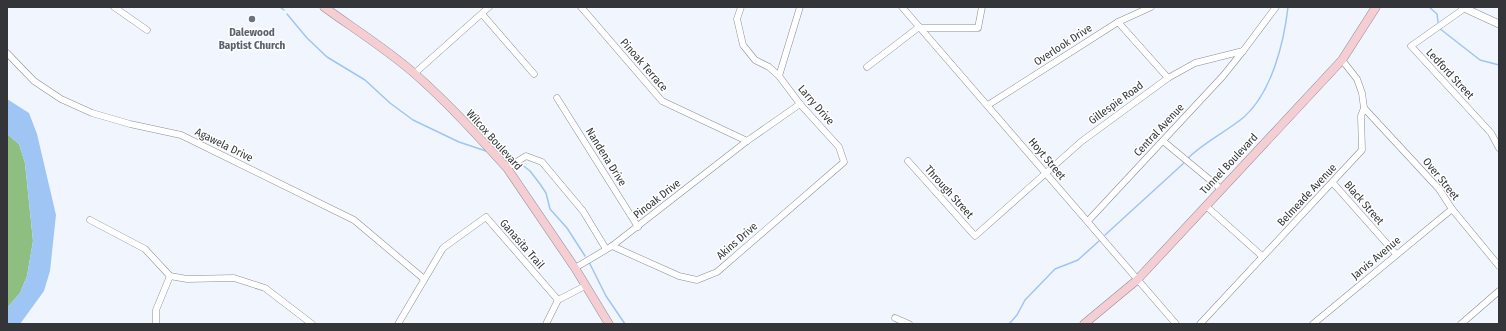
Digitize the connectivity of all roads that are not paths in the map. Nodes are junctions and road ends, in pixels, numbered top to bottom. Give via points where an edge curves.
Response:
1 (114, 7) edge
2 (324, 7) edge
3 (489, 7) edge
4 (742, 7) edge
5 (800, 7) edge
6 (902, 7) edge
7 (982, 7) edge
8 (1151, 7) edge
9 (1276, 7) edge
10 (1376, 7) edge
11 (583, 8) edge
12 (1463, 8) edge
13 (482, 14) junction
14 (1118, 22) junction
15 (1499, 24) edge
16 (919, 27) junction
17 (147, 30) dead end
18 (1243, 51) junction
19 (7, 53) edge
20 (1342, 60) junction
21 (867, 67) dead end
22 (415, 73) junction
23 (534, 74) dead end
24 (779, 76) junction
25 (1168, 78) junction
26 (557, 98) dead end
27 (800, 104) junction
28 (988, 105) junction
29 (1364, 108) junction
30 (747, 141) junction
31 (1163, 141) junction
32 (839, 147) joint
33 (1499, 148) edge
34 (908, 161) dead end
35 (507, 168) junction
36 (1046, 174) junction
37 (1333, 182) junction
38 (1221, 189) junction
39 (1206, 206) junction
40 (1452, 208) junction
41 (90, 220) dead end
42 (1088, 221) junction
43 (638, 227) junction
44 (975, 236) joint
45 (609, 248) junction
46 (1396, 254) junction
47 (1262, 256) junction
48 (1499, 266) edge
49 (575, 268) junction
50 (170, 276) junction
51 (424, 279) junction
52 (1137, 280) junction
53 (585, 286) junction
54 (1499, 291) edge
55 (558, 300) junction
56 (895, 318) dead end
57 (156, 324) edge
58 (312, 324) edge
59 (398, 324) edge
60 (546, 324) edge
61 (609, 324) edge
62 (909, 324) edge
63 (1084, 324) edge
64 (1176, 324) edge
65 (1200, 324) edge
66 (1314, 324) edge
67 (1461, 324) edge

1 - 17 street
2 - 22 main road, Wilcox Boulevard
3 - 13 street
4 - 24 street, Larry Drive via 737,19 743,45 755,60
5 - 24 street
6 - 16 street, Hoyt Street
7 - 16 street via 978,28
8 - 14 street, Overlook Drive
9 - 18 street
10 - 20 main road, Tunnel Boulevard
11 - 30 street, Pinoak Terrace via 662,101
12 - 15 street
12 - 33 street, Ledford Street via 1411,46 1491,133
13 - 22 street
13 - 23 street
14 - 25 street
14 - 28 street, Overlook Drive
16 - 21 street
16 - 28 street, Hoyt Street
18 - 25 street, Gillespie Road via 1202,60
18 - 31 street, Central Avenue via 1224,76
19 - 51 street, Agawela Drive via 34,81 61,99 92,114 181,135 354,220
20 - 29 street, Belmeade Avenue via 1357,79
20 - 38 main road, Tunnel Boulevard
22 - 35 main road, Wilcox Boulevard
24 - 27 street, Larry Drive
25 - 36 street, Gillespie Road via 1093,132
26 - 43 street, Nandena Drive
27 - 30 street, Pinoak Drive
27 - 32 street, Larry Drive
28 - 36 street, Hoyt Street
29 - 37 street, Belmeade Avenue via 1361,116 1362,150
29 - 40 street, Over Street via 1439,189
30 - 43 street, Pinoak Drive
31 - 38 street
31 - 42 street, Central Avenue
32 - 45 street, Akins Drive via 844,162 717,272 697,280 679,276
34 - 44 street, Through Street
35 - 45 street via 526,156 542,162 583,211
35 - 49 main road, Wilcox Boulevard
36 - 42 street, Hoyt Street
36 - 44 street, Gillespie Road
37 - 46 street, Black Street
37 - 47 street, Belmeade Avenue
38 - 39 main road, Tunnel Boulevard
39 - 47 street
39 - 52 main road, Tunnel Boulevard
40 - 46 street, Jarvis Avenue
40 - 48 street, Over Street
41 - 50 street via 145,249
42 - 52 street, Hoyt Street
43 - 45 street, Pinoak Drive
45 - 49 street, Pinoak Drive
46 - 66 street, Jarvis Avenue
47 - 65 street, Belmeade Avenue
49 - 53 main road, Wilcox Boulevard
50 - 57 street via 156,310
50 - 58 street via 187,279 234,278 265,288
51 - 55 street, Ganasita Trail via 443,248 486,217
51 - 59 street, Ganasita Trail
52 - 63 main road, Tunnel Boulevard
52 - 64 street, Hoyt Street
53 - 55 street
53 - 61 main road, Wilcox Boulevard
54 - 67 street
55 - 60 street
56 - 62 street

